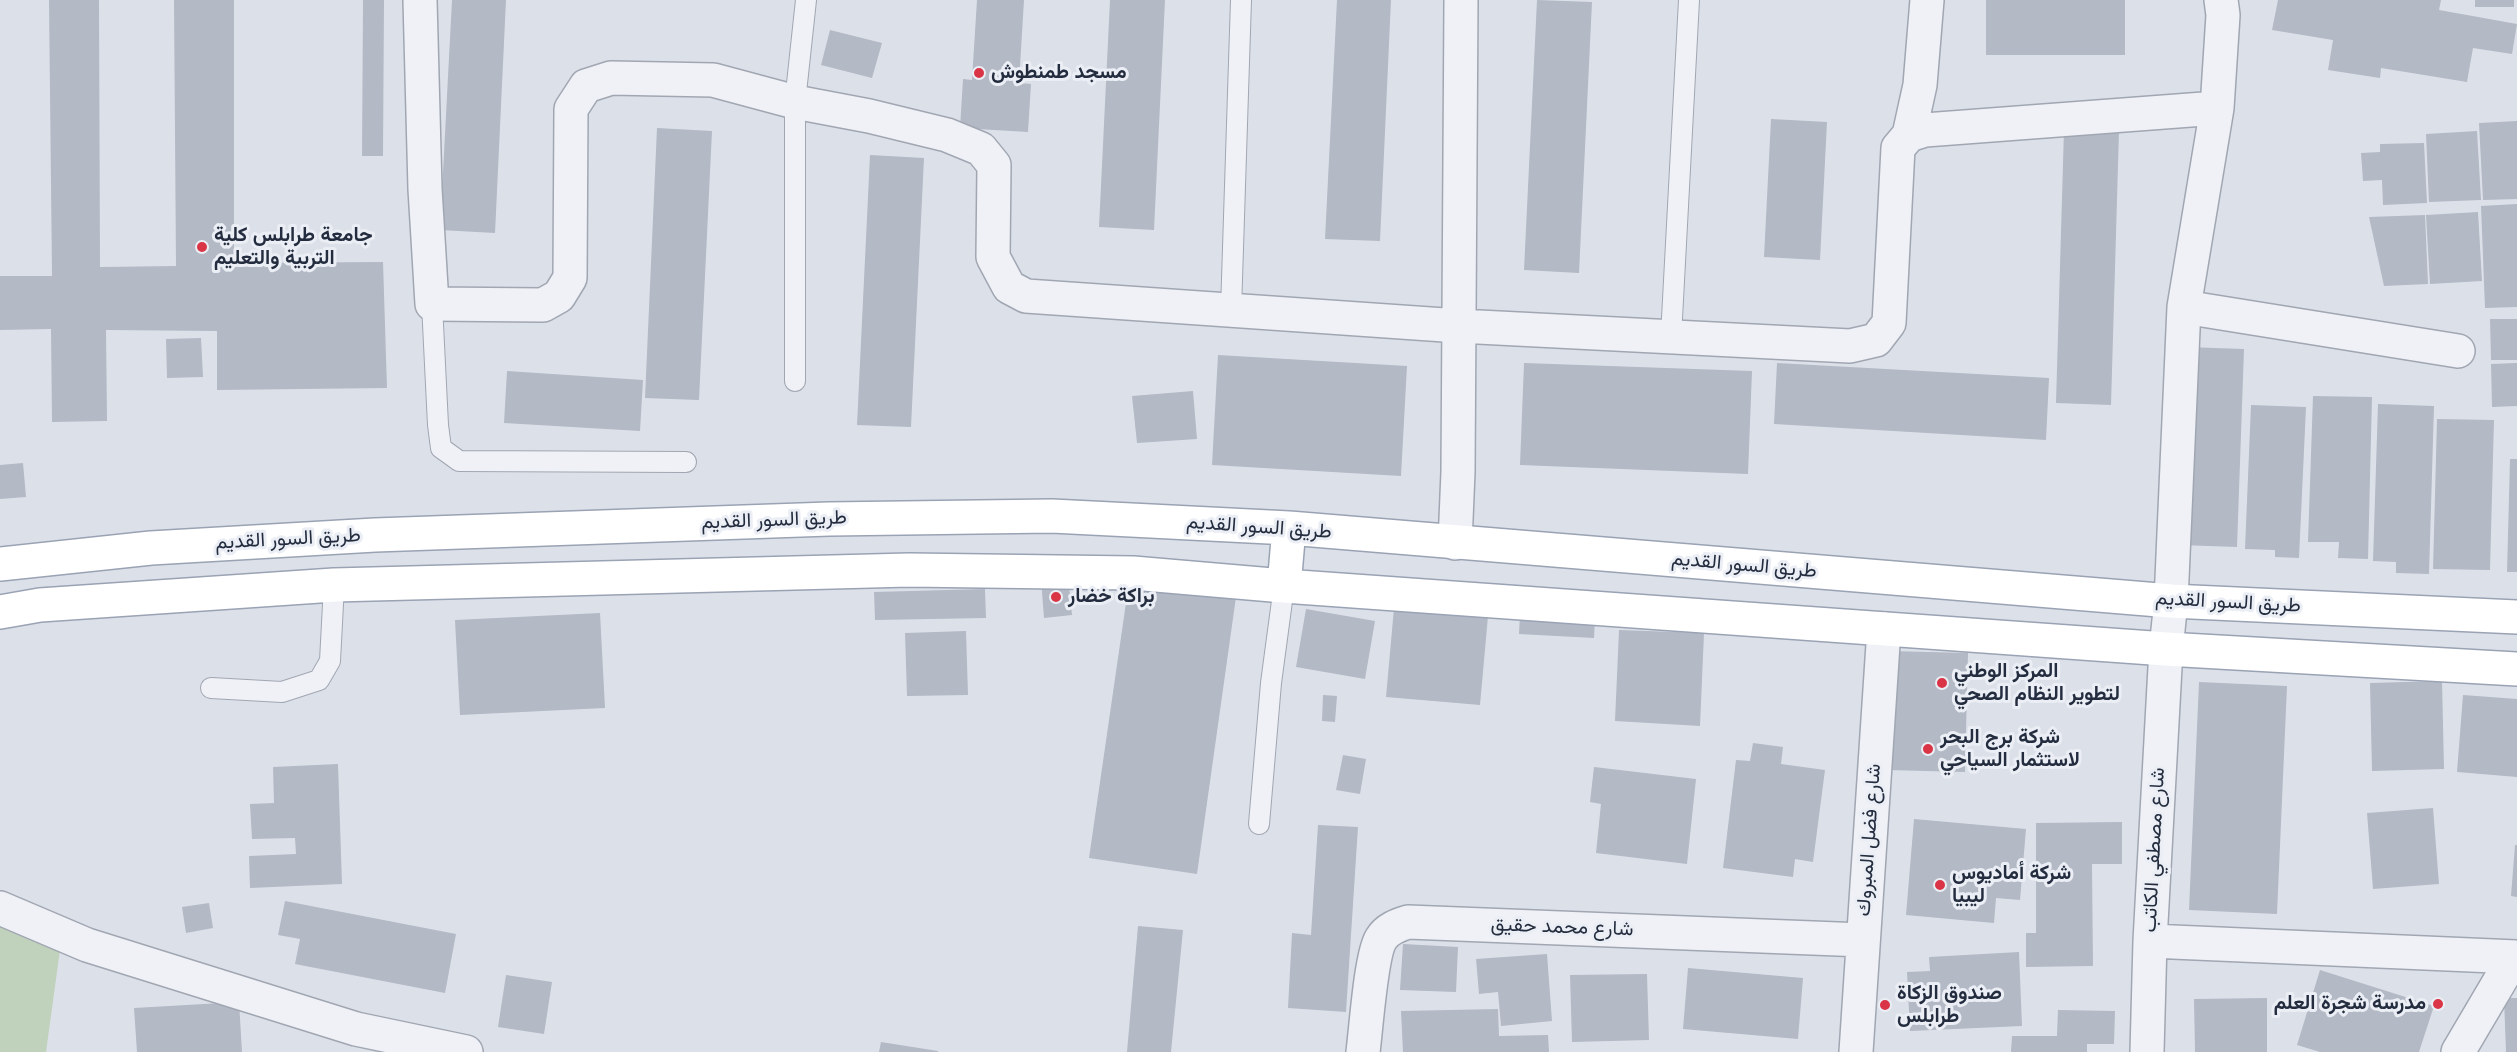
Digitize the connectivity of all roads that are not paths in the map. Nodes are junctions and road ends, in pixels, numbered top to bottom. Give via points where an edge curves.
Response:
1 (420, 0) edge
2 (806, 0) edge
3 (1241, 0) edge
4 (1461, 0) edge
5 (1689, 0) edge
6 (1927, 0) edge
7 (2221, 0) edge
8 (795, 102) junction
9 (2217, 108) junction
10 (1909, 135) junction
11 (432, 304) junction
12 (2184, 307) junction
13 (1231, 310) junction
14 (1459, 326) junction
15 (1671, 337) junction
16 (2458, 351) dead end
17 (795, 381) dead end
18 (686, 462) dead end
19 (1289, 528) junction
20 (1455, 543) junction
21 (0, 564) edge
22 (334, 585) junction
23 (1284, 586) junction
24 (2171, 601) junction
25 (0, 612) edge
26 (2517, 617) edge
27 (1884, 629) junction
28 (2166, 648) junction
29 (2517, 669) edge
30 (212, 688) dead end
31 (1259, 824) dead end
32 (0, 908) edge
33 (1863, 940) junction
34 (2150, 941) junction
35 (2516, 957) edge
36 (356, 1040) edge
37 (466, 1052) edge
38 (1363, 1052) edge
39 (1856, 1052) edge
40 (2147, 1052) edge
41 (2458, 1052) edge

1 - 11 street
2 - 8 lane
3 - 13 lane
4 - 14 street
5 - 15 lane
6 - 10 street via 1920,85
7 - 9 street, شارع مصطفي الكاتب
8 - 11 street via 713,80 610,78 586,86 571,109 570,278 559,296 543,305
8 - 13 street via 936,132 981,149 994,165 993,257 1009,287 1026,296
8 - 17 lane
9 - 10 street via 1925,130
9 - 12 street, شارع مصطفي الكاتب
10 - 15 street via 1898,148 1889,323 1876,340 1850,346
11 - 18 lane via 441,448 459,461
12 - 16 street
12 - 24 street, شارع مصطفي الكاتب
13 - 14 street
14 - 15 street
14 - 20 street
19 - 20 main road, طريق السور القديم
19 - 21 main road, طريق السور القديم via 1052,516 818,519 363,536 151,548
19 - 23 main road
20 - 24 main road, طريق السور القديم
22 - 23 main road via 1018,570 1133,573
22 - 25 main road via 40,605
22 - 30 lane via 330,661 319,680 282,692
23 - 27 main road
23 - 31 lane
24 - 26 main road, طريق السور القديم
24 - 28 street, شارع مصطفي الكاتب
27 - 28 main road
27 - 33 street, شارع فضل المبروك
28 - 29 main road
28 - 34 street, شارع مصطفي الكاتب
32 - 36 street via 87,945
33 - 38 street, شارع محمد حقيق via 1408,922 1393,927 1381,939
33 - 39 street, شارع فضل المبروك
34 - 35 street
34 - 40 street, شارع مصطفي الكاتب
35 - 41 street
36 - 37 street

